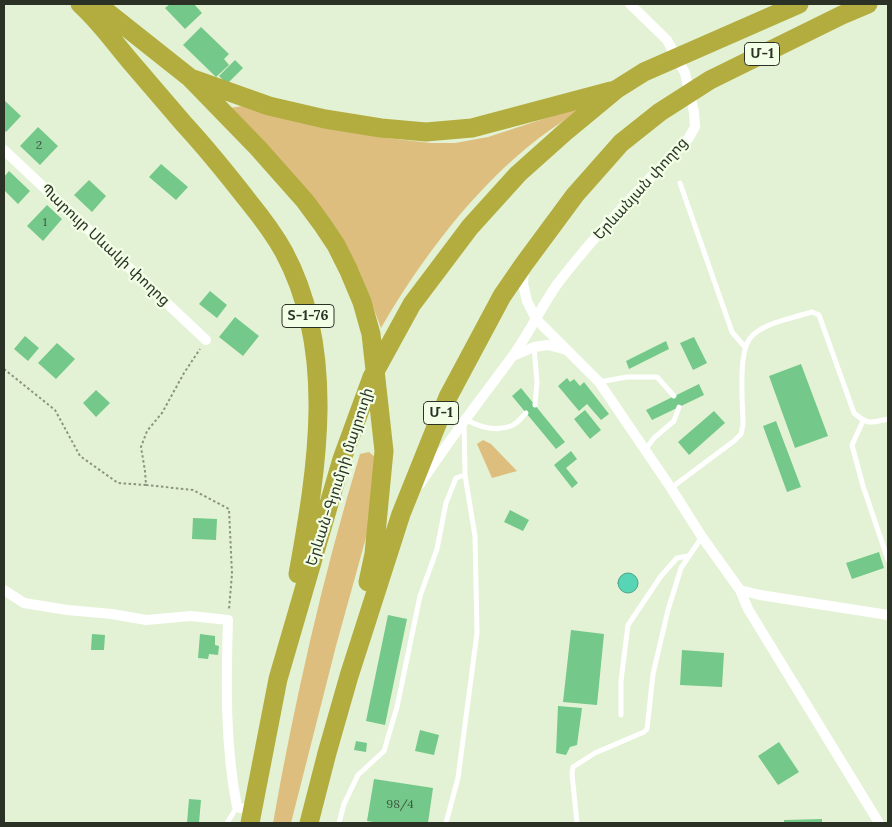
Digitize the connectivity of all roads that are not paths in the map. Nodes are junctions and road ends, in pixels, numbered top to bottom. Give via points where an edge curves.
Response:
1 (80, 4) edge
2 (630, 4) edge
3 (799, 4) edge
4 (868, 4) edge
5 (104, 10) edge
6 (189, 77) junction
7 (617, 89) junction
8 (4, 150) edge
9 (680, 183) dead end
10 (524, 264) junction
11 (536, 319) junction
12 (206, 340) road end
13 (744, 346) junction
14 (534, 347) junction
15 (567, 350) junction
16 (513, 356) junction
17 (599, 382) junction
18 (674, 396) dead end
19 (535, 405) dead end
20 (679, 407) dead end
21 (526, 413) dead end
22 (464, 419) junction
23 (888, 419) edge
24 (863, 421) junction
25 (645, 450) junction
26 (465, 475) junction
27 (671, 488) junction
28 (401, 514) junction
29 (702, 536) junction
30 (688, 556) junction
31 (888, 560) edge
32 (4, 590) edge
33 (740, 590) junction
34 (888, 615) edge
35 (349, 676) junction
36 (278, 678) junction
37 (621, 715) dead end
38 (246, 814) edge
39 (228, 823) edge
40 (309, 823) edge
41 (339, 823) edge
42 (446, 823) edge
43 (577, 823) edge
44 (879, 823) edge

1 - 5 highway, Տ-1-76
2 - 11 street, Երևանյան փողոց via 667,40 684,73 695,127 688,139 629,200 565,275
3 - 7 highway, Երևան-Գյումրի մայրուղի / Մ-1 via 644,72
4 - 10 highway, Մ-1 via 710,80 660,112 621,144 575,195
5 - 6 highway, Տ-1-76
5 - 36 highway, Տ-1-76 via 129,60 272,232 293,270 309,318 317,381 316,453
6 - 7 highway via 269,106 306,115 426,132 472,128
6 - 35 highway, Տ-1-76 via 264,154 322,224 349,270 371,334 384,451 374,554
7 - 36 highway, Երևան-Գյումրի մայրուղի / Մ-1 via 518,174 470,228 412,304 372,377 342,459
8 - 12 street, Պարույր Սևակի փողոց
9 - 13 lane via 732,332
10 - 11 street via 523,284
10 - 28 highway, Մ-1 via 502,296 448,397
11 - 15 street
11 - 16 street, Երևանյան փողոց
13 - 24 lane via 764,328 812,312 819,315 854,412
13 - 27 lane via 744,426 741,434
14 - 15 street via 548,345
14 - 16 street
14 - 19 lane
15 - 17 street
16 - 22 street, Երևանյան փողոց
17 - 18 lane via 627,377 656,377
17 - 25 street
20 - 25 lane via 674,421
21 - 22 lane via 513,426 492,429
22 - 26 lane
22 - 28 street, Երևանյան փողոց
23 - 24 lane via 873,423
24 - 31 lane via 852,445
25 - 27 street
26 - 41 lane via 456,478 446,503 437,549 420,596 397,707 384,751 358,775
26 - 42 lane via 475,536 477,633 458,778
27 - 29 street
28 - 35 highway, Մ-1
29 - 30 lane
29 - 33 street
30 - 37 lane via 677,558 660,576 628,625 621,681
30 - 43 lane via 668,610 653,674 647,728 573,767
32 - 38 street via 24,603 67,610 146,620 191,616 228,620 225,691 231,776
33 - 34 street
33 - 44 street via 748,609
35 - 40 highway, Մ-1
36 - 38 highway, Երևան-Գյումրի մայրուղի / Մ-1
38 - 39 lane

